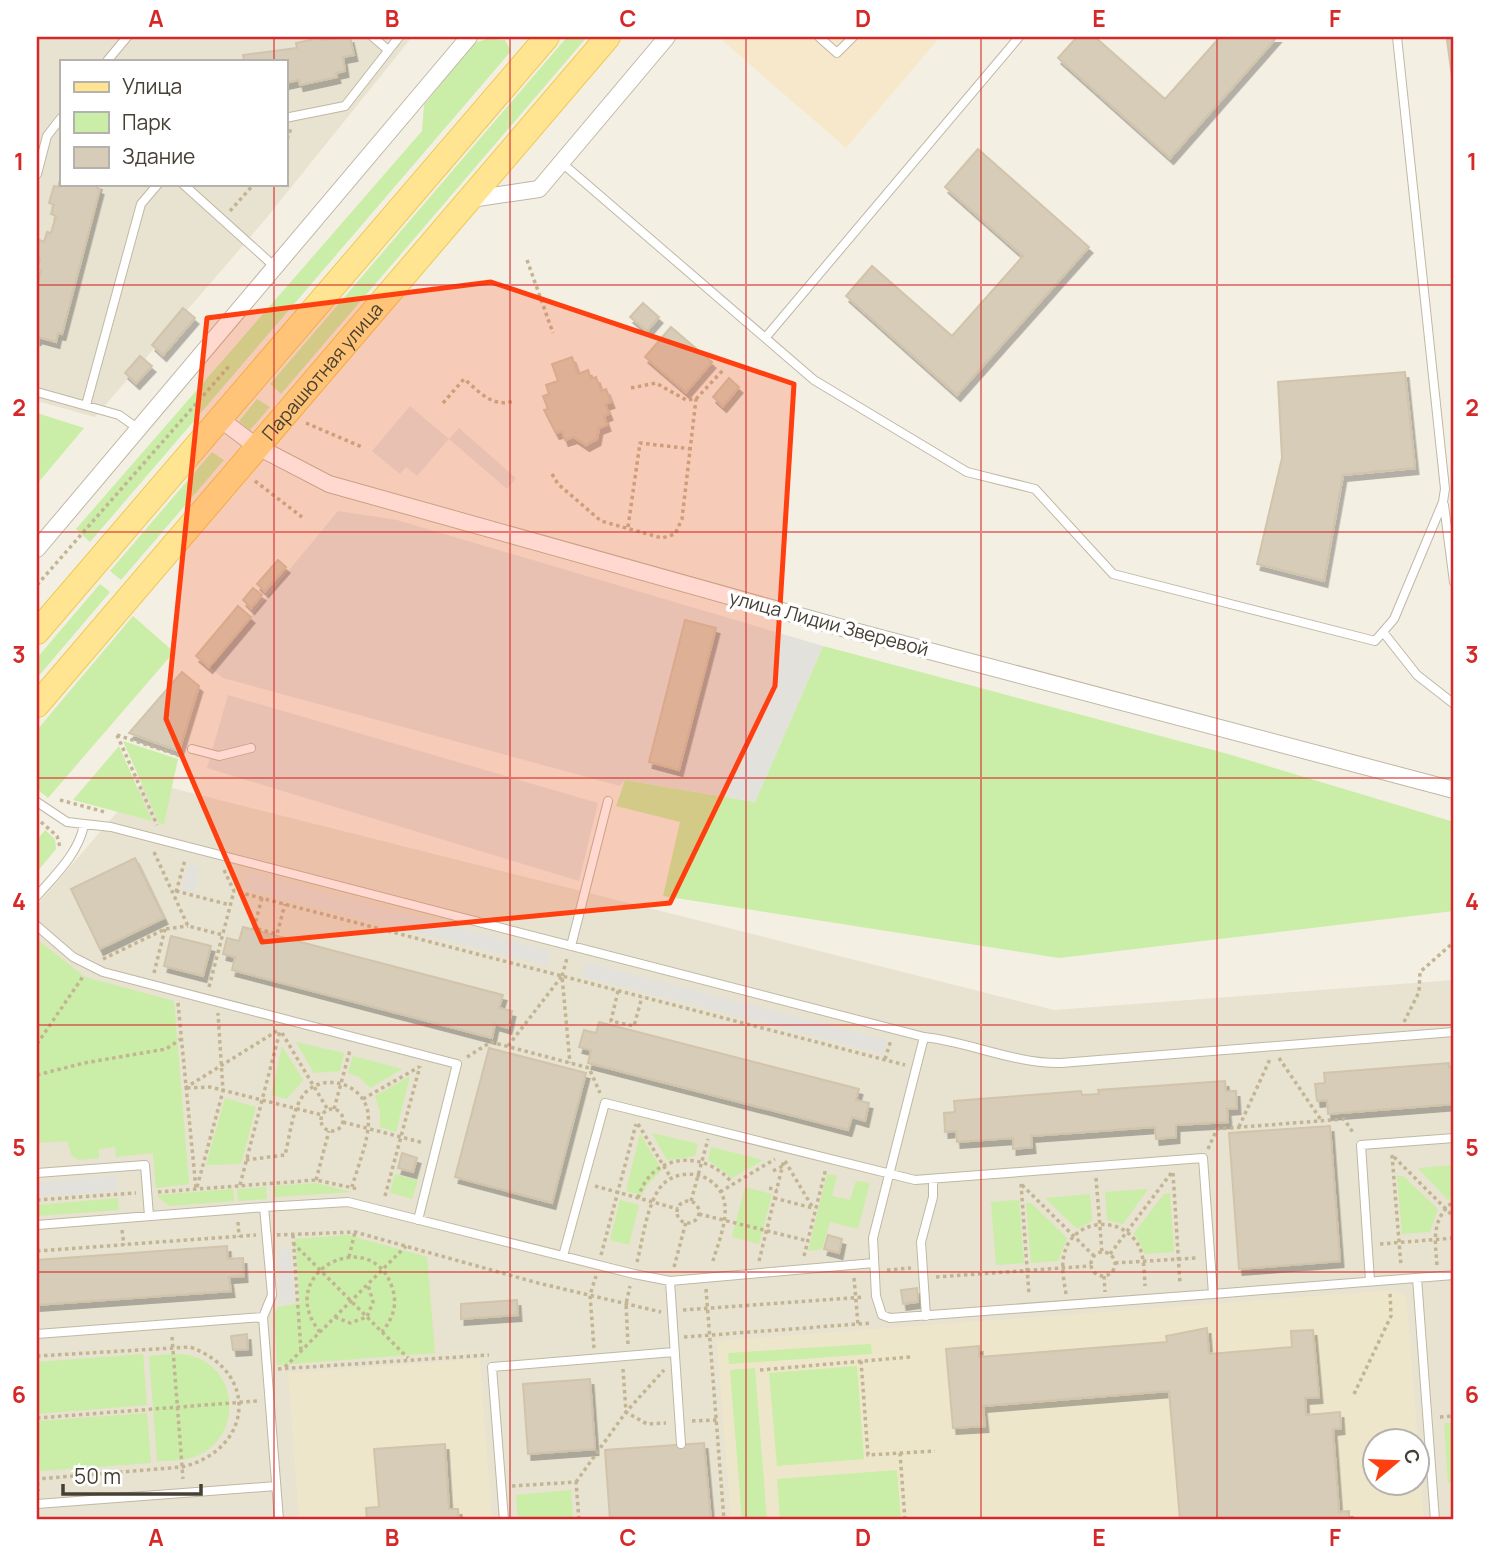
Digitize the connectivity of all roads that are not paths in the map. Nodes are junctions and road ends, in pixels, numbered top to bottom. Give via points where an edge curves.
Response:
1 (127, 37) edge
2 (373, 37) edge
3 (399, 37) edge
4 (468, 37) edge
5 (547, 37) edge
6 (608, 37) edge
7 (667, 37) edge
8 (820, 37) edge
9 (853, 37) edge
10 (1019, 37) edge
11 (1397, 37) edge
12 (388, 50) junction
13 (108, 60) edge
14 (287, 118) edge
15 (60, 119) edge
16 (562, 163) junction
17 (37, 174) edge
18 (156, 186) edge
19 (185, 186) edge
20 (471, 199) junction
21 (274, 266) junction
22 (766, 337) junction
23 (37, 392) edge
24 (86, 405) junction
25 (220, 419) junction
26 (140, 430) junction
27 (256, 446) junction
28 (1443, 502) junction
29 (37, 549) edge
30 (1454, 582) edge
31 (37, 632) edge
32 (1382, 632) junction
33 (1454, 704) edge
34 (37, 705) edge
35 (251, 748) dead end
36 (192, 749) dead end
37 (1454, 790) edge
38 (608, 801) dead end
39 (37, 802) edge
40 (84, 825) junction
41 (37, 897) edge
42 (37, 926) edge
43 (570, 951) junction
44 (1454, 1032) edge
45 (924, 1037) junction
46 (1454, 1138) edge
47 (37, 1173) edge
48 (890, 1175) junction
49 (933, 1180) junction
50 (264, 1207) junction
51 (149, 1216) junction
52 (418, 1220) junction
53 (37, 1225) edge
54 (563, 1256) junction
55 (874, 1267) junction
56 (1454, 1275) edge
57 (1417, 1278) junction
58 (670, 1280) junction
59 (1370, 1281) junction
60 (1213, 1294) junction
61 (926, 1315) junction
62 (263, 1317) junction
63 (37, 1334) edge
64 (675, 1355) junction
65 (681, 1444) dead end
66 (276, 1486) junction
67 (38, 1504) edge
68 (279, 1520) edge
69 (504, 1520) edge
70 (1435, 1520) edge

1 - 13 lane
2 - 12 lane
3 - 12 lane
4 - 21 street
5 - 25 main road
6 - 20 main road, Парашютная улица
7 - 16 street
8 - 9 lane via 837,53
10 - 22 lane
11 - 28 lane
12 - 14 lane via 345,106
15 - 17 lane via 47,136
16 - 20 street via 539,190
16 - 22 lane
18 - 24 lane via 141,204
19 - 21 lane
20 - 27 main road, Парашютная улица
21 - 26 street
22 - 32 lane via 814,380 968,472 1035,489 1113,574 1375,641
23 - 24 lane
24 - 26 lane via 119,415
25 - 27 street, улица Лидии Зверевой
25 - 31 main road
26 - 29 street
27 - 34 main road, Парашютная улица
27 - 37 street, улица Лидии Зверевой via 330,484 839,627
28 - 30 lane
28 - 32 lane via 1394,619
32 - 33 lane via 1417,675
35 - 36 lane via 219,756
38 - 43 lane
39 - 40 lane via 67,822
40 - 41 lane via 73,854
40 - 43 lane via 111,827
42 - 52 lane via 89,968 457,1064
43 - 45 lane
44 - 45 lane via 1048,1063
45 - 48 lane
46 - 59 lane via 1361,1145
47 - 51 lane via 145,1165
48 - 49 lane
48 - 54 lane via 605,1103
48 - 55 lane via 873,1238
49 - 60 lane via 1203,1158
49 - 61 lane via 921,1242
50 - 51 lane
50 - 52 lane via 348,1202
50 - 62 lane via 272,1295
51 - 53 lane
52 - 54 lane
54 - 58 lane
55 - 58 lane
55 - 61 lane via 882,1315
56 - 57 lane
57 - 59 lane
57 - 70 lane
58 - 64 lane
59 - 60 lane
60 - 61 lane
62 - 63 lane
62 - 66 lane
64 - 65 lane
64 - 69 lane via 492,1367
66 - 67 lane
66 - 68 lane

